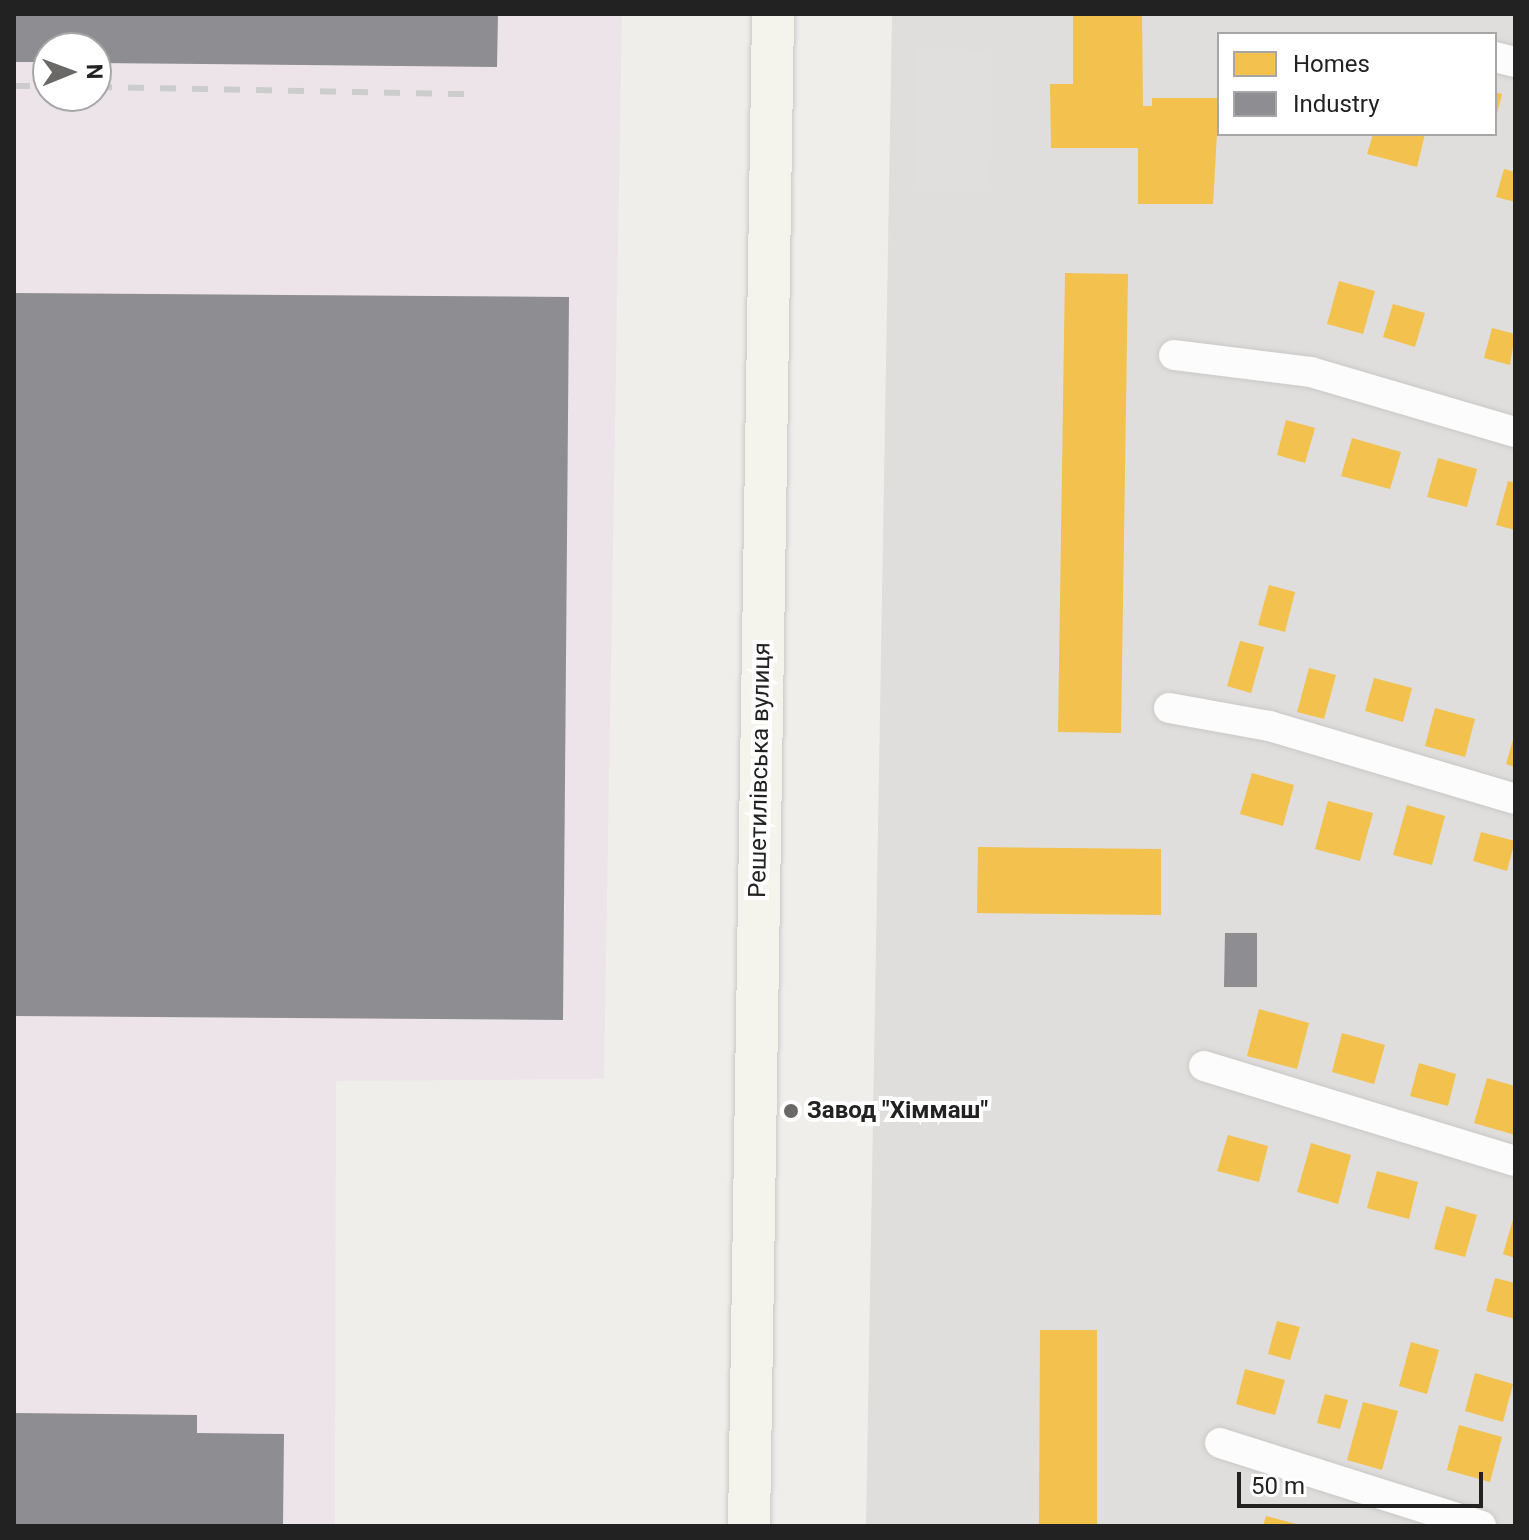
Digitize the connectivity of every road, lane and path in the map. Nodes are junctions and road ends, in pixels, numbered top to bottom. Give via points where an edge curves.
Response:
1 (773, 14) edge
2 (1174, 355) dead end
3 (1515, 432) edge
4 (1169, 708) dead end
5 (1515, 799) edge
6 (1204, 1066) dead end
7 (1515, 1161) edge
8 (1220, 1443) dead end
9 (749, 1526) edge
10 (1481, 1526) edge

1 - 9 street, Решетилівська вулиця
2 - 3 street via 1311,372
4 - 5 street via 1269,726
6 - 7 street
8 - 10 street

